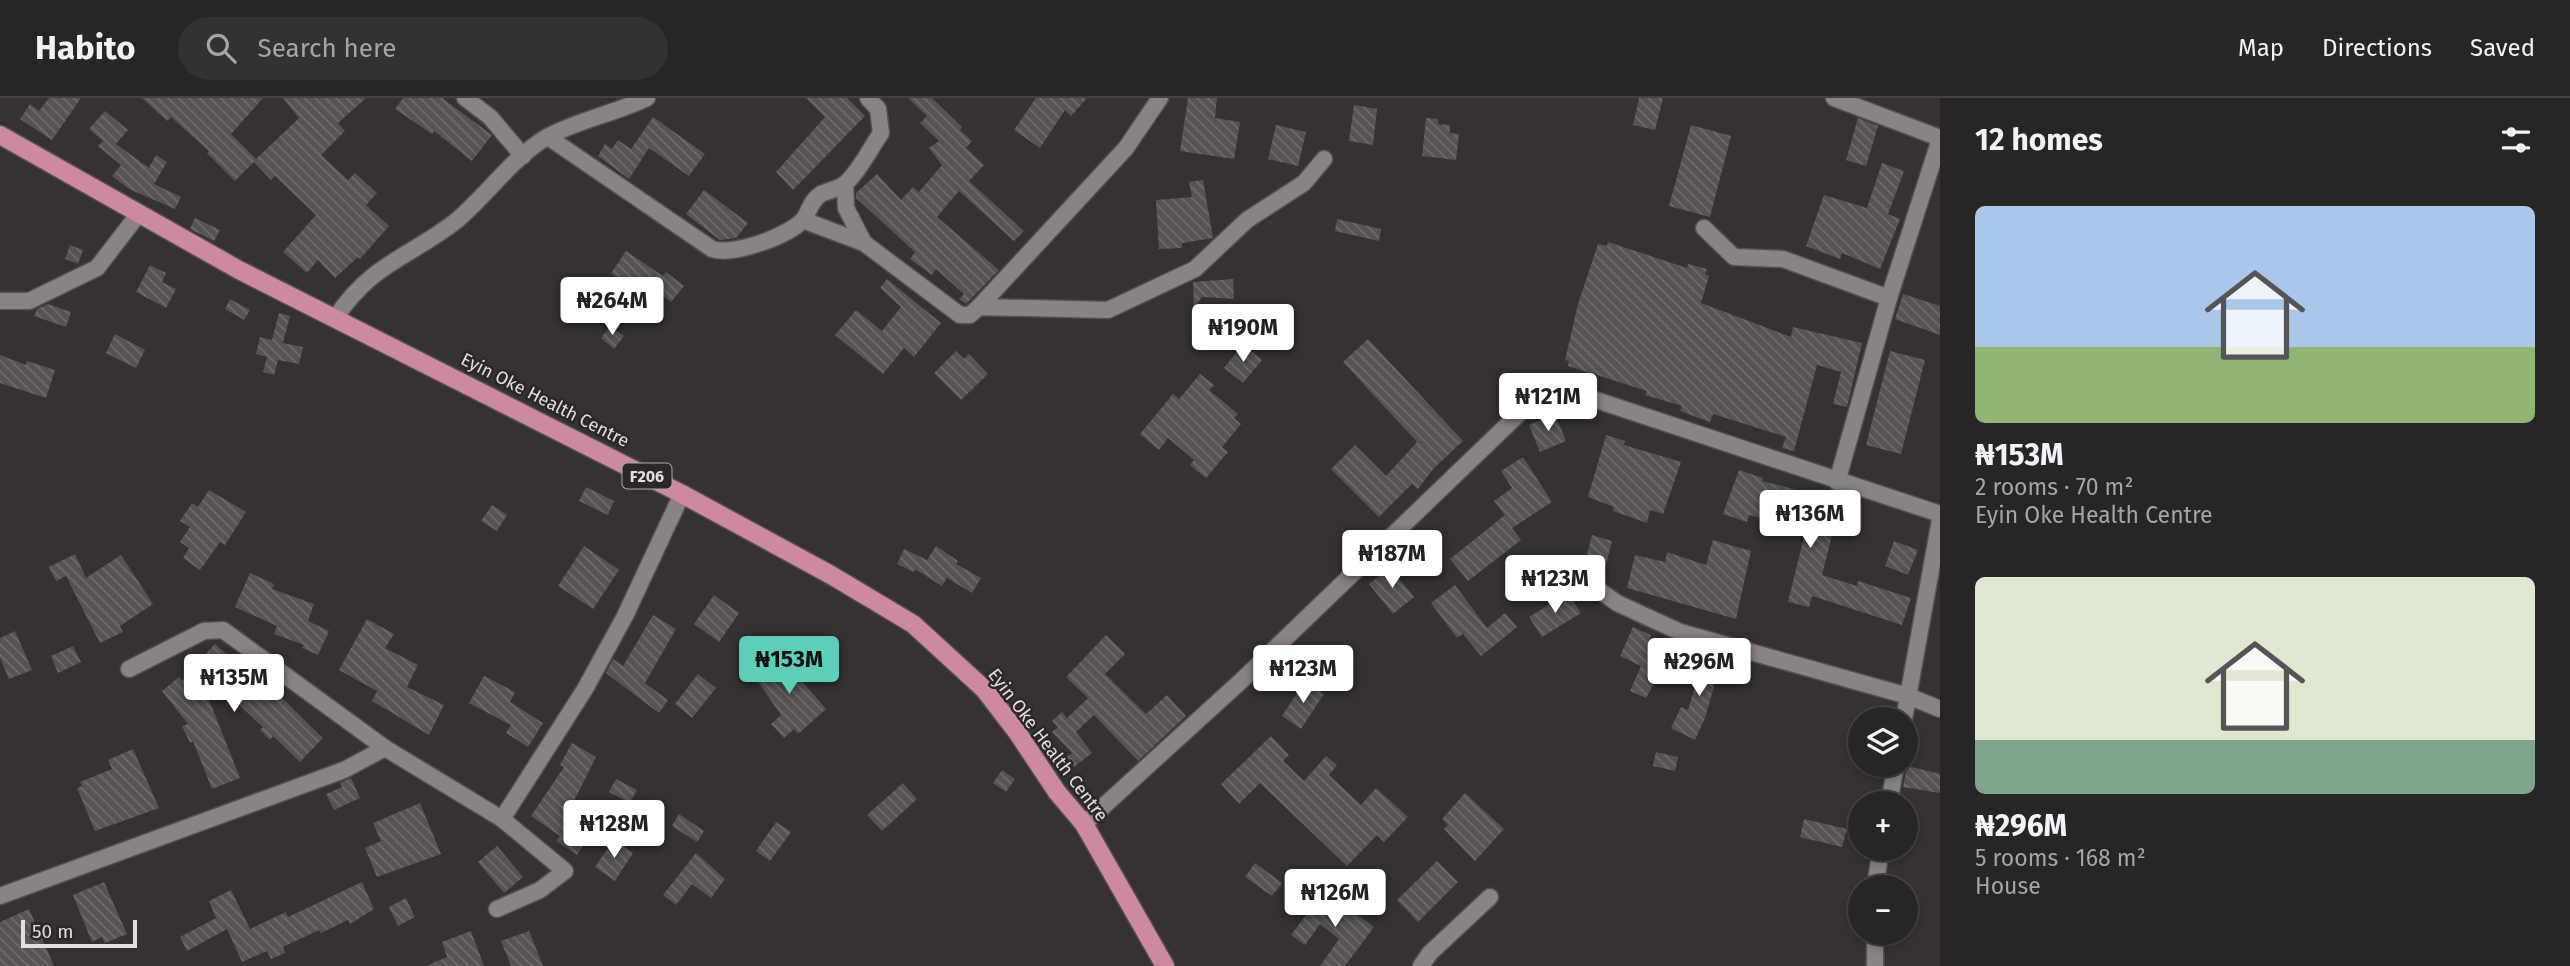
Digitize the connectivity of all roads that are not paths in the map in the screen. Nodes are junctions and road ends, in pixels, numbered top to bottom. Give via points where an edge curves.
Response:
1 (465, 98) edge
2 (647, 98) edge
3 (868, 98) edge
4 (1160, 98) edge
5 (1834, 98) edge
6 (0, 135) edge
7 (548, 137) junction
8 (1940, 139) edge
9 (523, 156) junction
10 (1324, 159) dead end
11 (845, 185) junction
12 (137, 216) junction
13 (803, 220) junction
14 (1704, 228) dead end
15 (864, 243) junction
16 (1889, 298) junction
17 (0, 301) edge
18 (979, 307) junction
19 (336, 317) junction
20 (1837, 482) junction
21 (682, 494) junction
22 (1940, 513) edge
23 (1940, 520) edge
24 (1575, 573) dead end
25 (130, 669) dead end
26 (1908, 696) junction
27 (1906, 707) edge
28 (1940, 709) edge
29 (386, 748) junction
30 (502, 819) junction
31 (1084, 824) junction
32 (0, 896) edge
33 (1490, 897) dead end
34 (497, 909) dead end
35 (1875, 945) edge
36 (1165, 966) edge
37 (1421, 966) edge
38 (1875, 966) edge

1 - 9 street via 490,117
2 - 7 street
3 - 11 street via 878,109 881,133
4 - 18 street via 1126,148
5 - 8 street
6 - 12 main road, Eyin Oke Health Centre / F206
7 - 9 street
7 - 13 street via 723,253 750,247
8 - 16 street
9 - 19 street via 455,221 388,262 351,295
10 - 18 street via 1304,183 1247,220 1195,269 1108,310
11 - 13 street via 809,204
11 - 15 street via 846,208
12 - 17 street via 97,268 29,301
12 - 19 main road, Eyin Oke Health Centre / F206
13 - 15 street
14 - 16 street via 1734,257 1783,259
15 - 18 street via 960,314 970,315
16 - 20 street
19 - 21 main road, Eyin Oke Health Centre / F206
20 - 22 street
20 - 31 street via 1572,392 1544,397 1527,406 1241,681
21 - 30 street via 585,689
21 - 31 main road, Eyin Oke Health Centre / F206 via 913,624 984,690
23 - 26 street
24 - 26 street via 1617,603 1680,632
25 - 29 street via 204,631 223,630
26 - 27 street
26 - 28 street
29 - 30 street
29 - 32 street via 344,770
30 - 34 street via 565,871 540,890
31 - 36 main road, Eyin Oke Health Centre / F206
33 - 37 street
35 - 38 street

